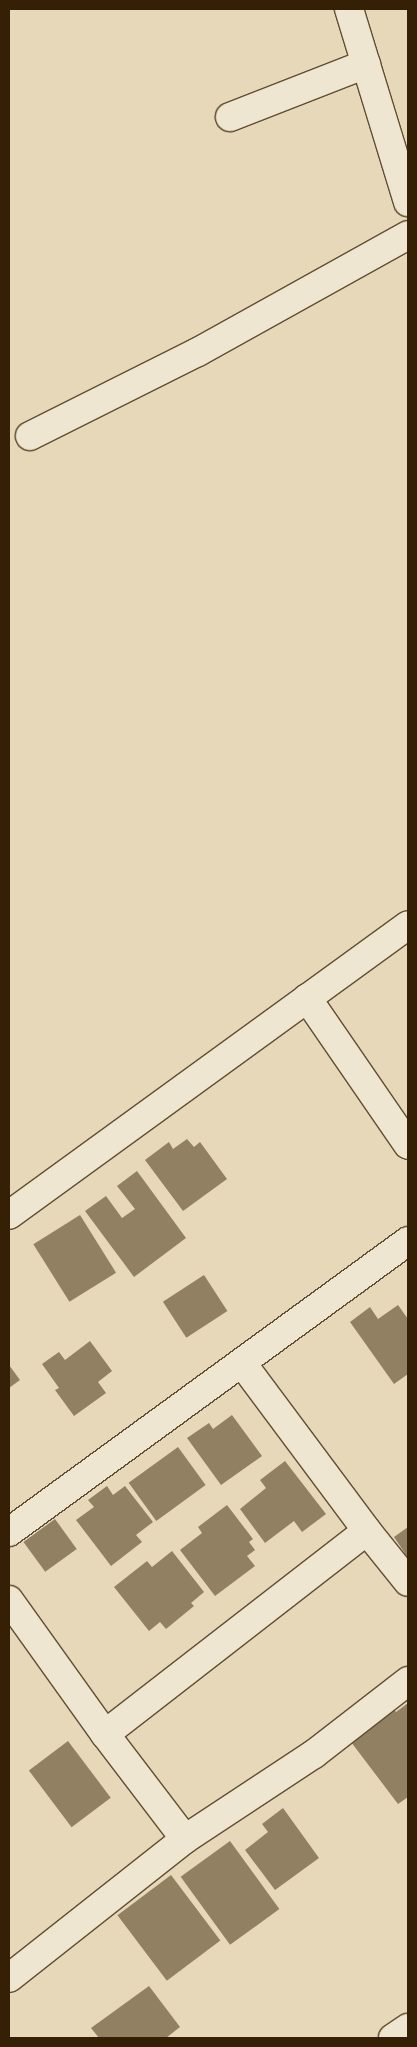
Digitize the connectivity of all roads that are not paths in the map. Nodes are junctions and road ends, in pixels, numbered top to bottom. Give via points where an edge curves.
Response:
1 (349, 9) edge
2 (366, 64) junction
3 (230, 117) dead end
4 (408, 202) edge
5 (408, 235) edge
6 (30, 436) dead end
7 (408, 925) edge
8 (307, 998) junction
9 (408, 1145) edge
10 (9, 1215) edge
11 (408, 1241) edge
12 (242, 1363) junction
13 (9, 1532) edge
14 (367, 1532) junction
15 (408, 1582) edge
16 (9, 1600) edge
17 (408, 1681) edge
18 (105, 1734) junction
19 (185, 1839) junction
20 (9, 1978) edge
21 (408, 2028) edge
22 (393, 2038) edge

1 - 2 street
2 - 3 street
2 - 4 street
5 - 6 street via 198,352
7 - 8 street
8 - 9 street
8 - 10 street
11 - 12 street
12 - 13 street
12 - 14 street
14 - 15 street
14 - 18 street
16 - 18 street
17 - 19 street via 314,1754
18 - 19 street
19 - 20 street
21 - 22 street

